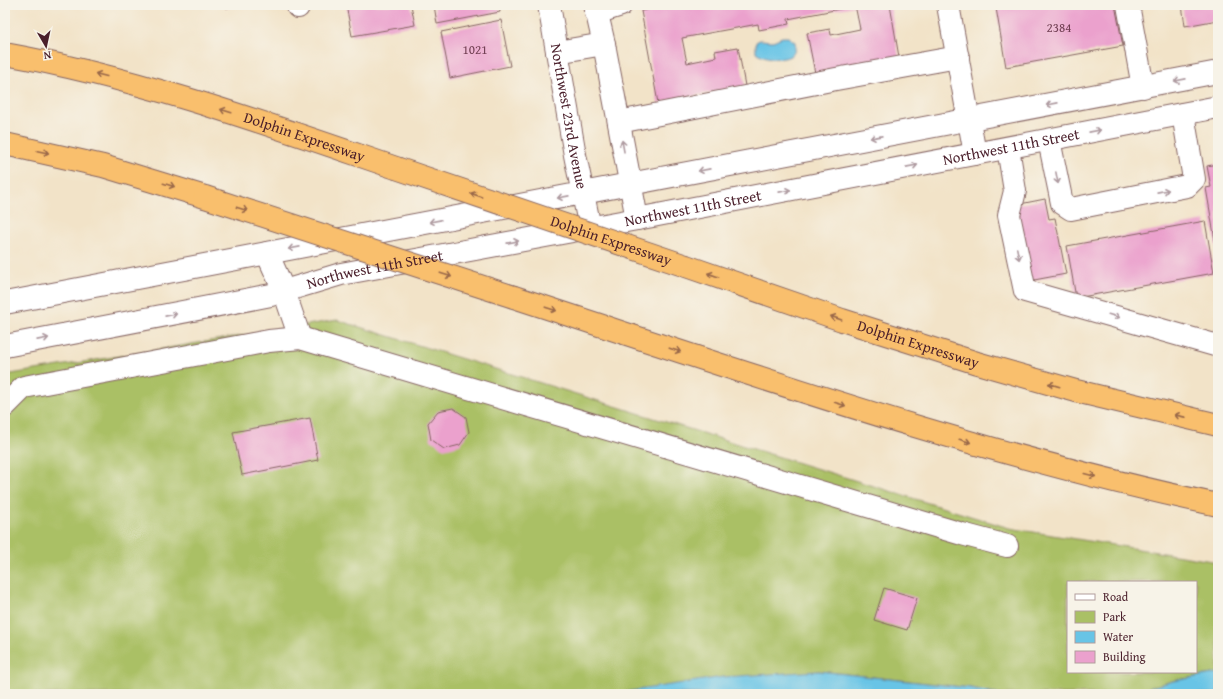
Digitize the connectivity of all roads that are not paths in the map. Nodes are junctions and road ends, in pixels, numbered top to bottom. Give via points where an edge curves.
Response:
1 (550, 5) edge
2 (621, 5) edge
3 (948, 5) edge
4 (1128, 5) edge
5 (596, 9) edge
6 (604, 44) junction
7 (557, 52) junction
8 (5, 54) edge
9 (958, 57) junction
10 (1218, 72) edge
11 (1143, 87) junction
12 (1218, 107) edge
13 (1183, 114) junction
14 (969, 119) junction
15 (619, 122) junction
16 (1049, 140) junction
17 (5, 144) edge
18 (1008, 148) junction
19 (975, 154) junction
20 (630, 185) junction
21 (584, 193) junction
22 (636, 219) junction
23 (590, 228) junction
24 (267, 253) junction
25 (284, 292) junction
26 (5, 303) edge
27 (300, 338) junction
28 (5, 346) edge
29 (1218, 346) edge
30 (5, 406) edge
31 (1218, 426) edge
32 (1218, 505) edge
33 (1007, 546) dead end

1 - 7 street, Northwest 23rd Avenue
2 - 5 street
3 - 9 street
4 - 11 street
5 - 6 street
6 - 7 street
6 - 15 street
7 - 21 street, Northwest 23rd Avenue
31 -> 8 highway, Dolphin Expressway, bridge via 1076,391 977,363 842,320 176,95 94,73
9 - 14 street
9 - 15 street
10 -> 11 street
11 -> 14 street
12 - 13 street, Northwest 11th Street
16 -> 13 street, Northwest 11th Street
16 -> 13 street via 1062,203 1071,209 1079,208 1187,186 1194,179
14 - 19 street
14 -> 20 street
20 -> 15 street
16 - 18 street, Northwest 11th Street
17 -> 32 highway, bridge via 103,166 205,197 877,415 1100,478
18 - 19 street, Northwest 11th Street
18 -> 29 street via 1015,191 1009,215 1026,291
22 -> 19 street, Northwest 11th Street
20 - 21 street
20 - 22 street
21 - 23 street, Northwest 23rd Avenue
21 -> 24 street
22 - 23 street, Northwest 11th Street
25 -> 23 street, Northwest 11th Street via 342,274
24 - 25 street
24 - 26 street
25 - 27 street
28 -> 25 street, Northwest 11th Street
27 - 30 street via 269,341 24,387
27 - 33 street

